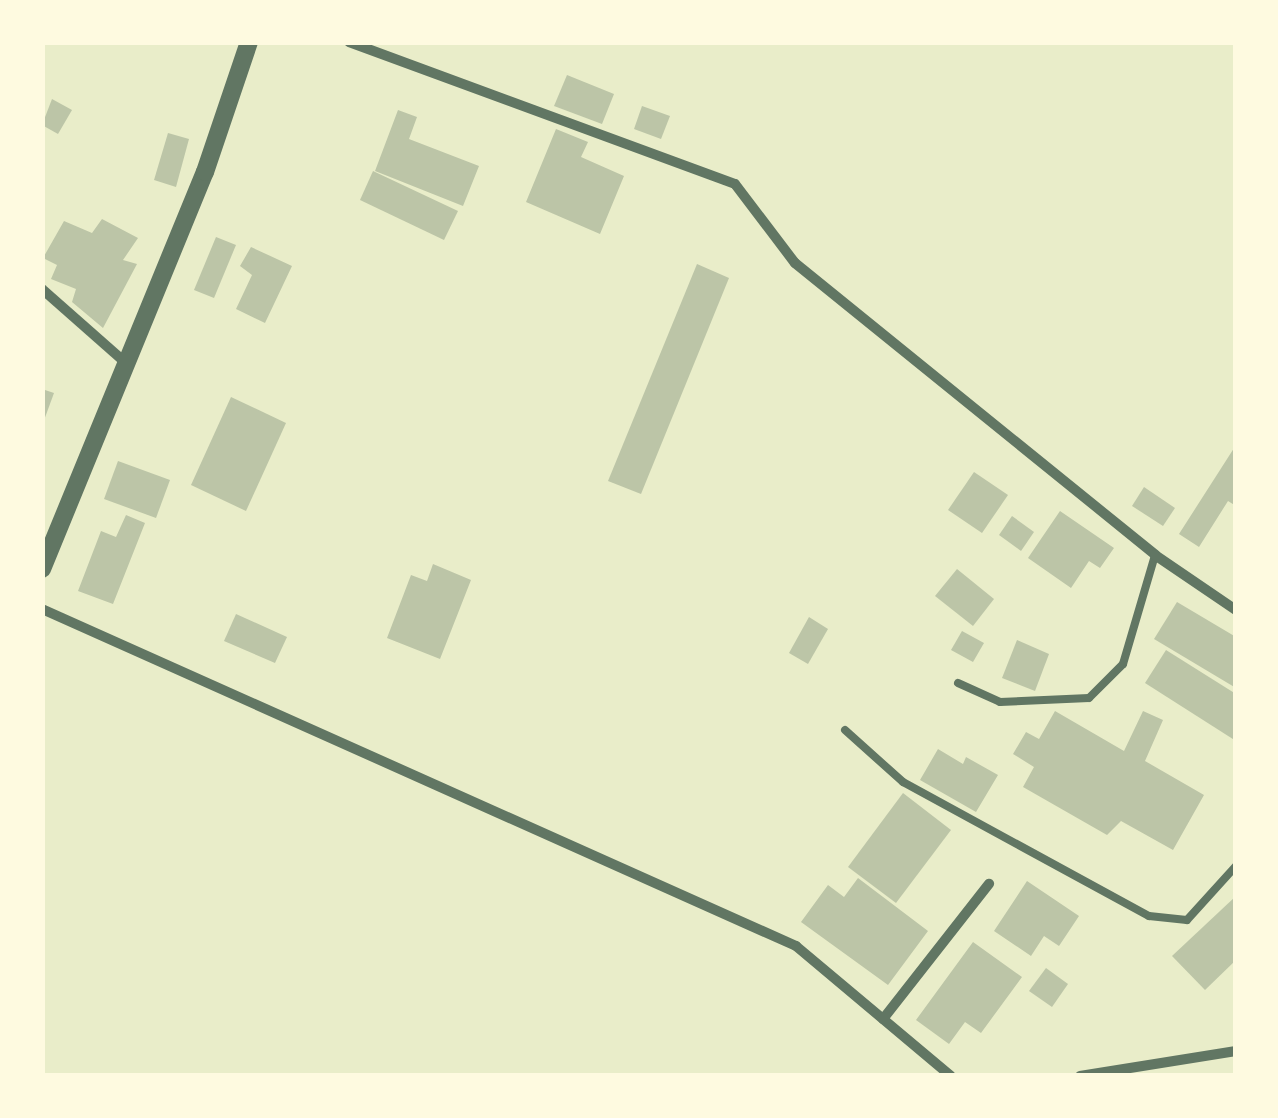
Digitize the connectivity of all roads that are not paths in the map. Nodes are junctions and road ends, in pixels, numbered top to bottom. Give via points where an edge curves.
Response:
1 (250, 42) edge
2 (349, 42) edge
3 (42, 288) edge
4 (128, 365) junction
5 (1155, 555) junction
6 (42, 569) edge
7 (42, 609) edge
8 (1236, 610) edge
9 (958, 684) dead end
10 (845, 730) dead end
11 (1236, 866) edge
12 (989, 884) dead end
13 (883, 1019) junction
14 (1236, 1051) edge
15 (951, 1076) edge
16 (1080, 1076) edge

1 - 4 street
2 - 5 street via 735,184 795,263
3 - 4 street
4 - 6 street
5 - 8 street
5 - 9 lane via 1123,664 1089,698 1000,702
7 - 13 street via 796,946
10 - 11 lane via 903,782 1149,916 1186,920
12 - 13 street
13 - 15 street
14 - 16 street

